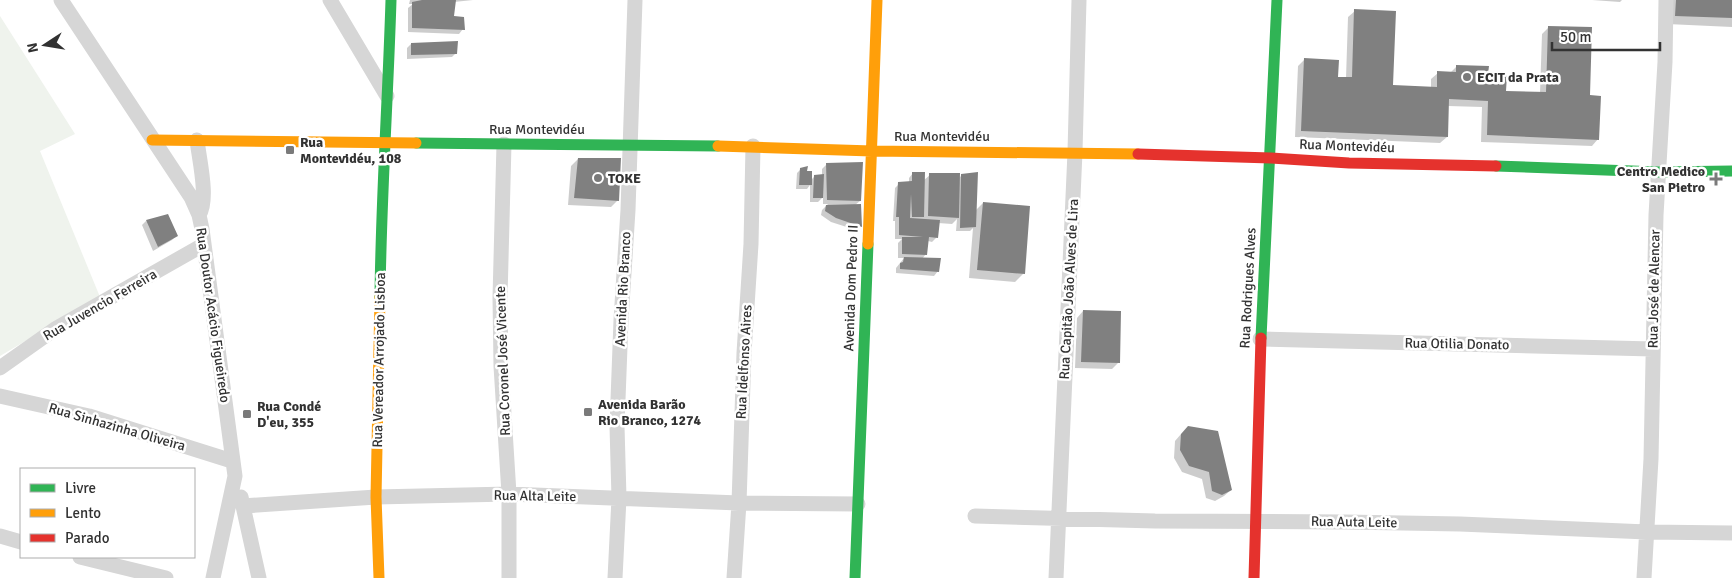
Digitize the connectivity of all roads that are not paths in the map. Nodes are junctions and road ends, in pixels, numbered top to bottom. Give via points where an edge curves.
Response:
1 (61, 0) edge
2 (330, 0) edge
3 (391, 0) edge
4 (635, 0) edge
5 (877, 0) edge
6 (1079, 0) edge
7 (1276, 0) edge
8 (1666, 0) edge
9 (387, 96) junction
10 (152, 140) junction
11 (197, 140) junction
12 (386, 143) junction
13 (504, 144) junction
14 (630, 144) junction
15 (753, 146) junction
16 (872, 151) junction
17 (1075, 152) junction
18 (1271, 158) junction
19 (1732, 171) edge
20 (1659, 172) junction
21 (199, 215) junction
22 (203, 245) junction
23 (1260, 339) junction
24 (1653, 349) junction
25 (0, 368) edge
26 (0, 396) edge
27 (234, 469) junction
28 (509, 494) junction
29 (376, 497) junction
30 (619, 498) junction
31 (739, 503) junction
32 (858, 504) junction
33 (244, 506) junction
34 (975, 516) dead end
35 (1058, 518) junction
36 (1255, 521) junction
37 (1647, 532) junction
38 (1732, 533) edge
39 (0, 536) edge
40 (20, 542) edge
41 (84, 558) edge
42 (166, 578) edge
43 (214, 578) edge
44 (259, 578) edge
45 (379, 578) edge
46 (509, 578) edge
47 (615, 578) edge
48 (734, 578) edge
49 (855, 578) edge
50 (1056, 578) edge
51 (1254, 578) edge
52 (1644, 578) edge

1 - 10 street, Rua Doutor Acácio Figueiredo
2 - 9 street
3 - 9 main road, Rua Vereador Arrojado Lisboa
4 - 14 street, Avenida Rio Branco
5 - 16 main road, Avenida Dom Pedro II
6 - 17 street, Rua Capitão João Alves de Lira
7 - 18 main road, Rua Rodrigues Alves
8 - 20 street, Rua José de Alencar
9 - 12 main road, Rua Vereador Arrojado Lisboa
10 - 11 main road, Rua Montevidéu
10 - 21 street, Rua Doutor Acácio Figueiredo via 191,197
11 - 12 main road, Rua Montevidéu
11 - 21 street via 203,189
12 - 13 main road, Rua Montevidéu
12 - 29 main road, Rua Vereador Arrojado Lisboa via 381,214
13 - 14 main road, Rua Montevidéu
13 - 28 street, Rua Coronel José Vicente via 500,307
14 - 15 main road, Rua Montevidéu
14 - 30 street, Avenida Rio Branco via 617,426
15 - 16 main road, Rua Montevidéu
15 - 31 street, Rua Idelfonso Aires
16 - 17 main road, Rua Montevidéu
16 - 32 main road, Avenida Dom Pedro II
17 - 18 main road, Rua Montevidéu
17 - 35 street, Rua Capitão João Alves de Lira
18 - 20 main road, Rua Montevidéu
18 - 23 main road, Rua Rodrigues Alves
19 - 20 main road, Rua Montevidéu
20 - 24 street, Rua José de Alencar
21 - 22 street, Rua Doutor Acácio Figueiredo
22 - 25 street, Rua Juvencio Ferreira via 55,329
22 - 27 street, Rua Doutor Acácio Figueiredo
23 - 24 street, Rua Otilia Donato
23 - 36 main road, Rua Rodrigues Alves
24 - 37 street, Rua José de Alencar
26 - 27 street, Rua Sinhazinha Oliveira via 89,416
27 - 33 street
27 - 43 street, Rua Doutor Acácio Figueiredo
28 - 29 street, Rua Alta Leite
28 - 30 street, Rua Alta Leite
28 - 46 street, Rua Coronel José Vicente
29 - 33 street, Rua Alta Leite
29 - 45 main road, Rua Vereador Arrojado Lisboa
30 - 31 street, Rua Alta Leite
30 - 47 street, Avenida Rio Branco
31 - 32 street, Rua Alta Leite
31 - 48 street, Rua Idelfonso Aires
32 - 49 main road, Avenida Dom Pedro II
33 - 44 street
34 - 35 street, Rua Auta Leite
35 - 36 street, Rua Auta Leite
35 - 50 street, Rua Capitão João Alves de Lira
36 - 37 street, Rua Auta Leite via 1460,524
36 - 51 main road, Rua Rodrigues Alves
37 - 38 street, Rua Auta Leite
37 - 52 street, Rua José de Alencar
39 - 40 street
41 - 42 street

